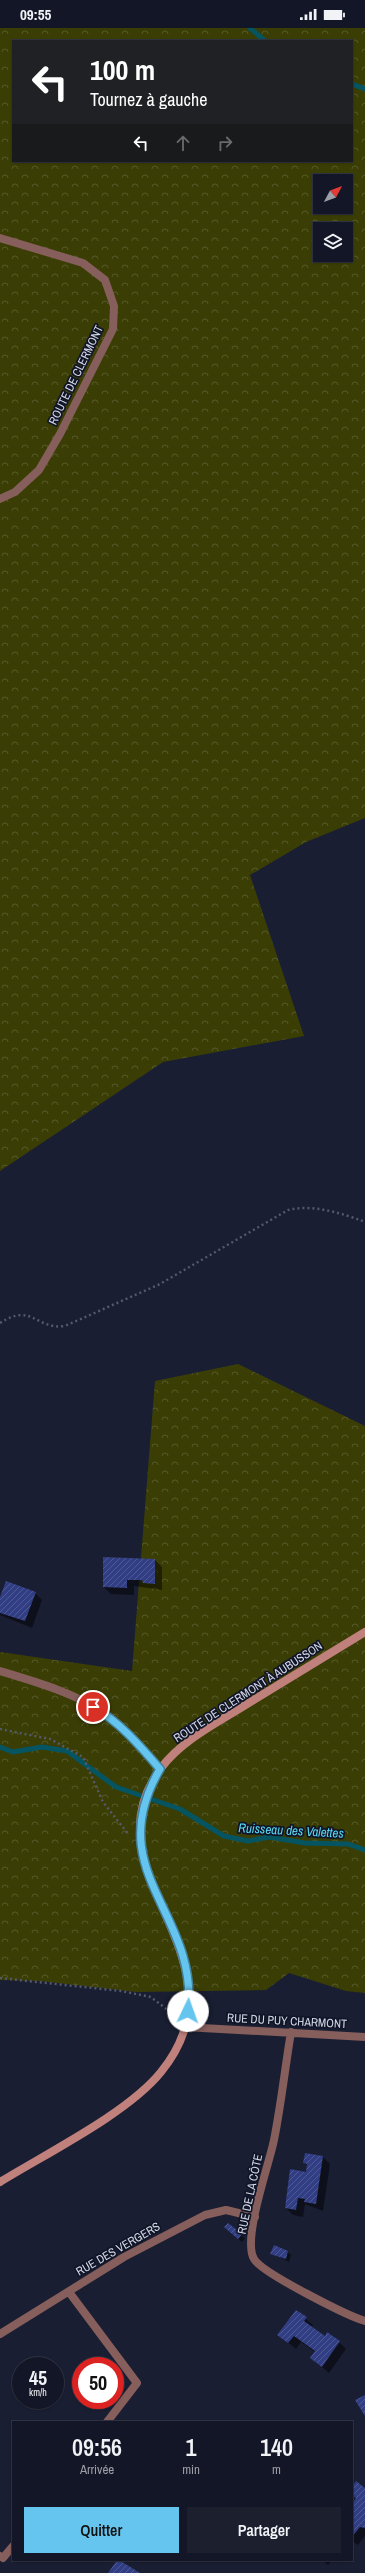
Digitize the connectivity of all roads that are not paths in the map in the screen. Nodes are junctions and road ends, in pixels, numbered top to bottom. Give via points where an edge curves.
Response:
1 (0, 238) edge
2 (0, 499) edge
3 (365, 1632) edge
4 (0, 1671) edge
5 (160, 1769) junction
6 (184, 2026) junction
7 (291, 2032) junction
8 (365, 2038) edge
9 (0, 2182) edge
10 (255, 2217) junction
11 (69, 2292) junction
12 (365, 2321) edge
13 (0, 2334) edge
14 (108, 2421) edge
15 (12, 2547) edge
16 (2, 2557) edge

1 - 2 street, ROUTE DE CLERMONT via 83,263 106,280 114,306 113,329 39,470 15,492
3 - 5 main road, ROUTE DE CLERMONT À AUBUSSON via 193,1739
4 - 5 street via 70,1694 104,1713 134,1740
5 - 6 main road, ROUTE DE CLERMONT À AUBUSSON via 147,1793 139,1829 141,1850 152,1884 179,1943 186,1969 188,2004
6 - 7 street, RUE DU PUY CHARMONT
6 - 9 main road, ROUTE DE CLERMONT À AUBUSSON via 168,2063 138,2094 88,2129
7 - 8 street, RUE DU PUY CHARMONT
7 - 10 street, RUE DE LA CÔTE via 274,2142
10 - 11 street, RUE DES VERGERS via 217,2210 124,2257
10 - 12 street, RUE DE LA CÔTE via 251,2244 254,2259 264,2268
11 - 13 street, RUE DES VERGERS
11 - 14 street via 137,2383
15 - 16 street

